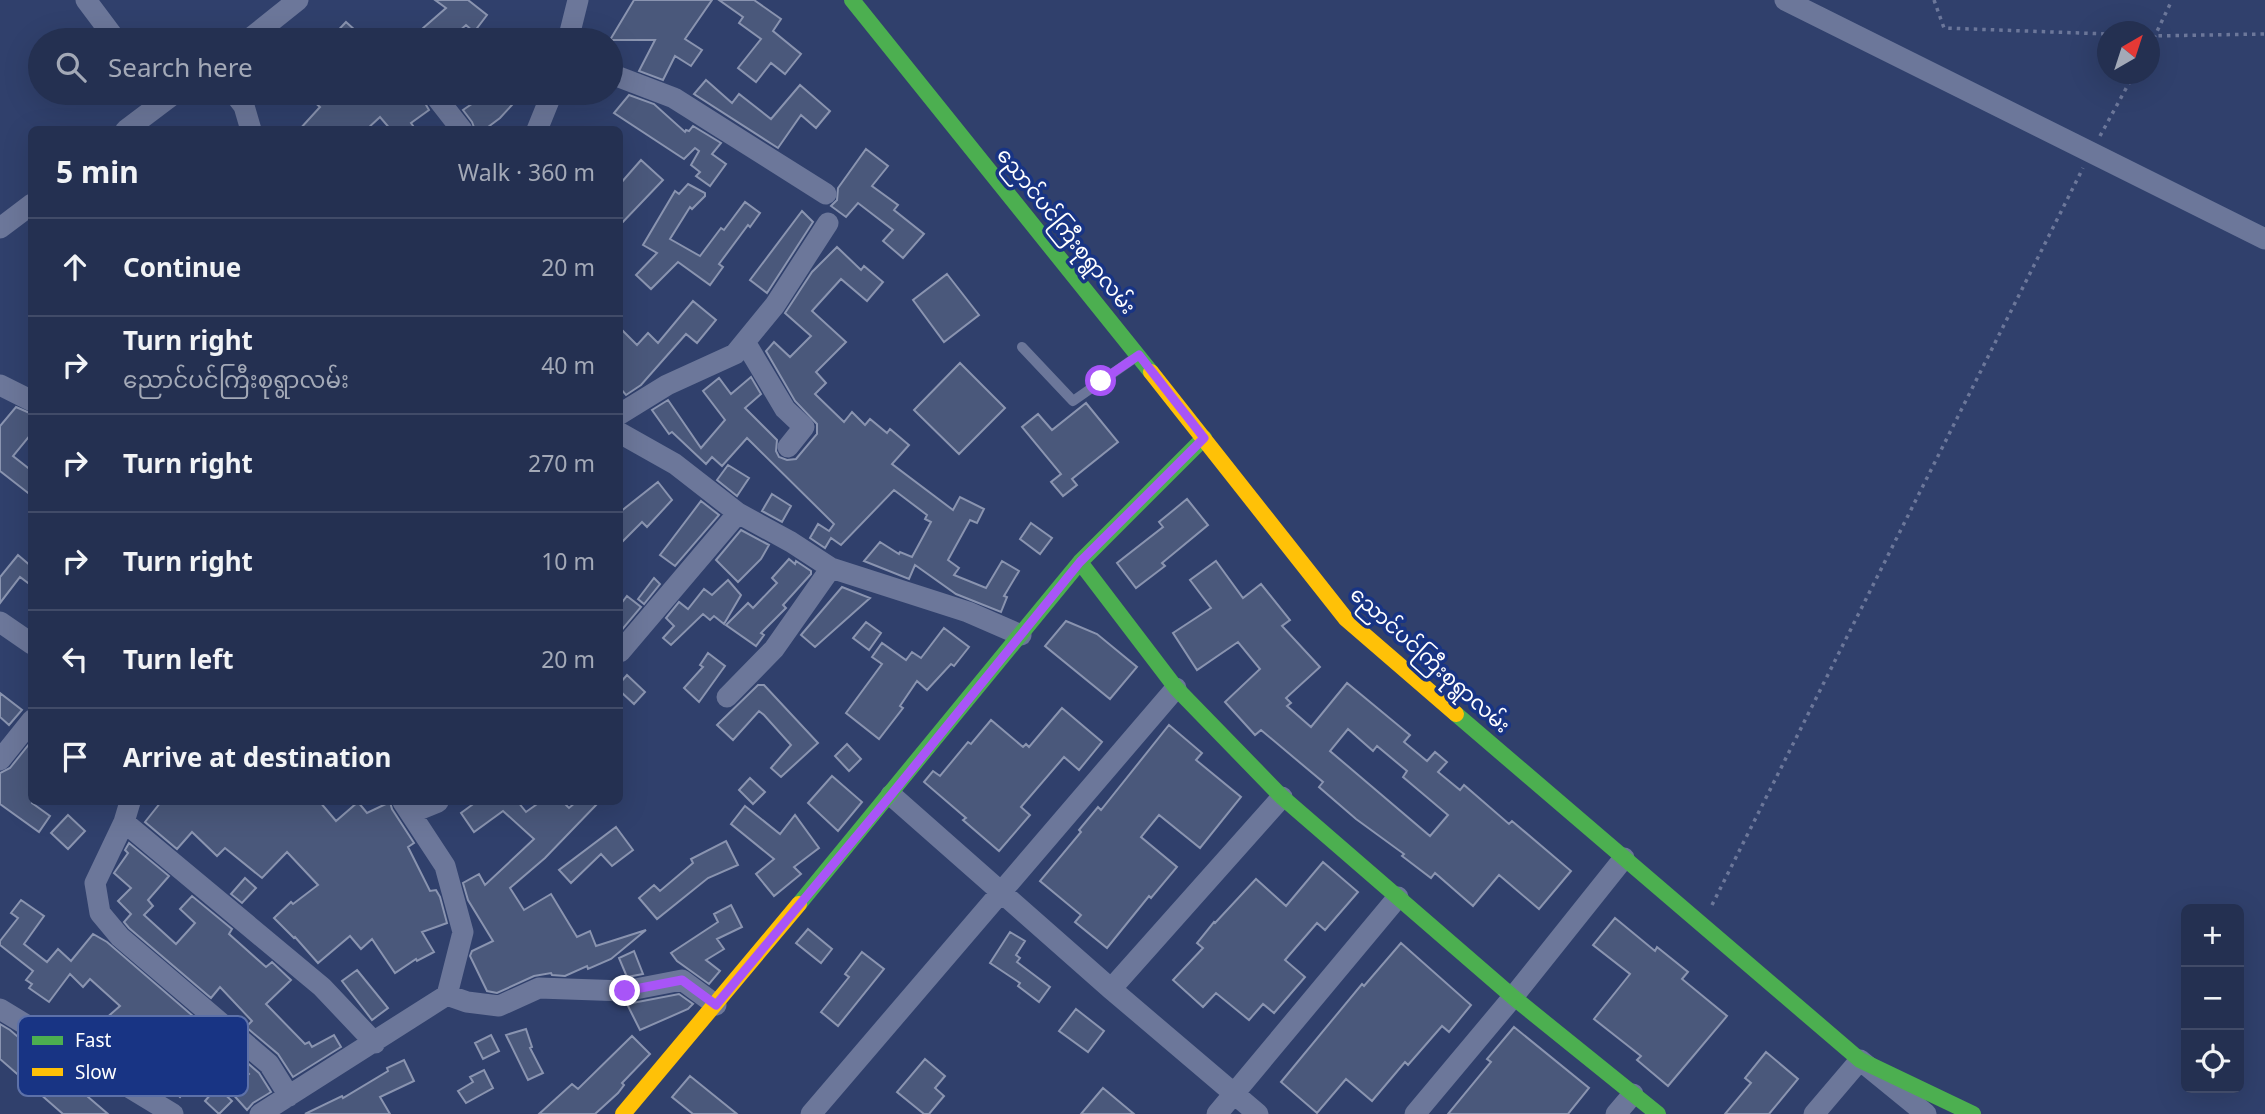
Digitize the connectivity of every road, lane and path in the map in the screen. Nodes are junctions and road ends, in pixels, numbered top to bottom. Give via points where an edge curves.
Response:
1 (86, 0) edge
2 (298, 0) edge
3 (578, 0) edge
4 (852, 0) edge
5 (1785, 0) edge
6 (1934, 0) edge
7 (2172, 0) edge
8 (2160, 22) edge
9 (107, 28) edge
10 (263, 28) edge
11 (571, 28) edge
12 (2097, 34) edge
13 (2265, 34) edge
14 (2160, 36) edge
15 (623, 79) edge
16 (2129, 84) edge
17 (154, 105) edge
18 (243, 105) edge
19 (442, 105) edge
20 (547, 105) edge
21 (130, 126) edge
22 (250, 126) edge
23 (459, 126) edge
24 (539, 126) edge
25 (2091, 153) junction
26 (826, 194) dead end
27 (28, 207) edge
28 (828, 223) dead end
29 (0, 228) edge
30 (2265, 239) edge
31 (745, 342) junction
32 (1023, 346) dead end
33 (1139, 355) junction
34 (0, 385) edge
35 (28, 399) edge
36 (623, 412) edge
37 (623, 435) edge
38 (1204, 438) junction
39 (788, 447) dead end
40 (738, 513) junction
41 (1080, 562) junction
42 (831, 568) junction
43 (0, 622) edge
44 (1021, 635) junction
45 (28, 641) edge
46 (623, 648) edge
47 (1176, 688) junction
48 (727, 696) dead end
49 (28, 725) edge
50 (0, 760) edge
51 (891, 795) junction
52 (1282, 797) junction
53 (129, 805) edge
54 (407, 807) edge
55 (124, 822) junction
56 (1624, 858) junction
57 (1001, 892) junction
58 (1398, 897) junction
59 (1702, 924) junction
60 (1111, 989) junction
61 (447, 995) junction
62 (1513, 997) junction
63 (716, 1005) junction
64 (0, 1009) edge
65 (213, 1016) edge
66 (18, 1020) edge
67 (375, 1042) junction
68 (248, 1045) edge
69 (1860, 1060) junction
70 (1234, 1094) junction
71 (1633, 1094) junction
72 (143, 1096) edge
73 (289, 1096) junction
74 (173, 1114) edge
75 (260, 1114) edge
76 (624, 1114) edge
77 (811, 1114) edge
78 (1217, 1114) edge
79 (1258, 1114) edge
80 (1415, 1114) edge
81 (1616, 1114) edge
82 (1658, 1114) edge
83 (1814, 1114) edge
84 (1926, 1114) edge
85 (1973, 1114) edge

1 - 9 street
2 - 10 street
3 - 11 street
4 - 33 street, ညောင်ပင်ကြီးစုရွာလမ်း
5 - 25 street
6 - 12 path via 1944,28
7 - 8 path
13 - 14 path
15 - 26 street via 674,98
16 - 25 path
17 - 21 street
18 - 22 street
19 - 23 street
20 - 24 street
25 - 30 street
25 - 59 path
27 - 29 street
28 - 31 street
31 - 36 street via 735,354 667,384
31 - 39 street via 785,409 804,427
32 - 33 lane via 1073,401
33 - 38 street, ညောင်ပင်ကြီးစုရွာလမ်း
34 - 35 street
37 - 40 street via 675,464
38 - 41 street
38 - 56 street, ညောင်ပင်ကြီးစုရွာလမ်း via 1346,619
40 - 42 street
40 - 46 street
41 - 44 street
41 - 47 street
42 - 44 street via 968,612
42 - 48 street via 774,649
43 - 45 street
44 - 51 street
47 - 52 street
47 - 57 street
49 - 50 street
51 - 57 street
51 - 63 street
52 - 58 street
52 - 60 street
53 - 55 street
54 - 61 street via 445,866 463,932
55 - 65 street via 95,883 100,913 120,937
55 - 67 street via 322,988
56 - 59 street, ညောင်ပင်ကြီးစုရွာလမ်း
56 - 62 street
57 - 60 street
57 - 77 street
58 - 62 street
58 - 70 street
59 - 69 street, ညောင်ပင်ကြီးစုရွာလမ်း
60 - 70 street
61 - 63 street via 499,1006 539,988 625,991 682,980
61 - 67 street
62 - 71 street
62 - 80 street
63 - 76 street
64 - 66 street
67 - 73 street
68 - 73 street via 270,1064
69 - 83 street
69 - 84 street
69 - 85 street, ညောင်ပင်ကြီးစုရွာလမ်း
70 - 78 street
70 - 79 street
71 - 81 street
71 - 82 street
72 - 74 street
73 - 75 street

